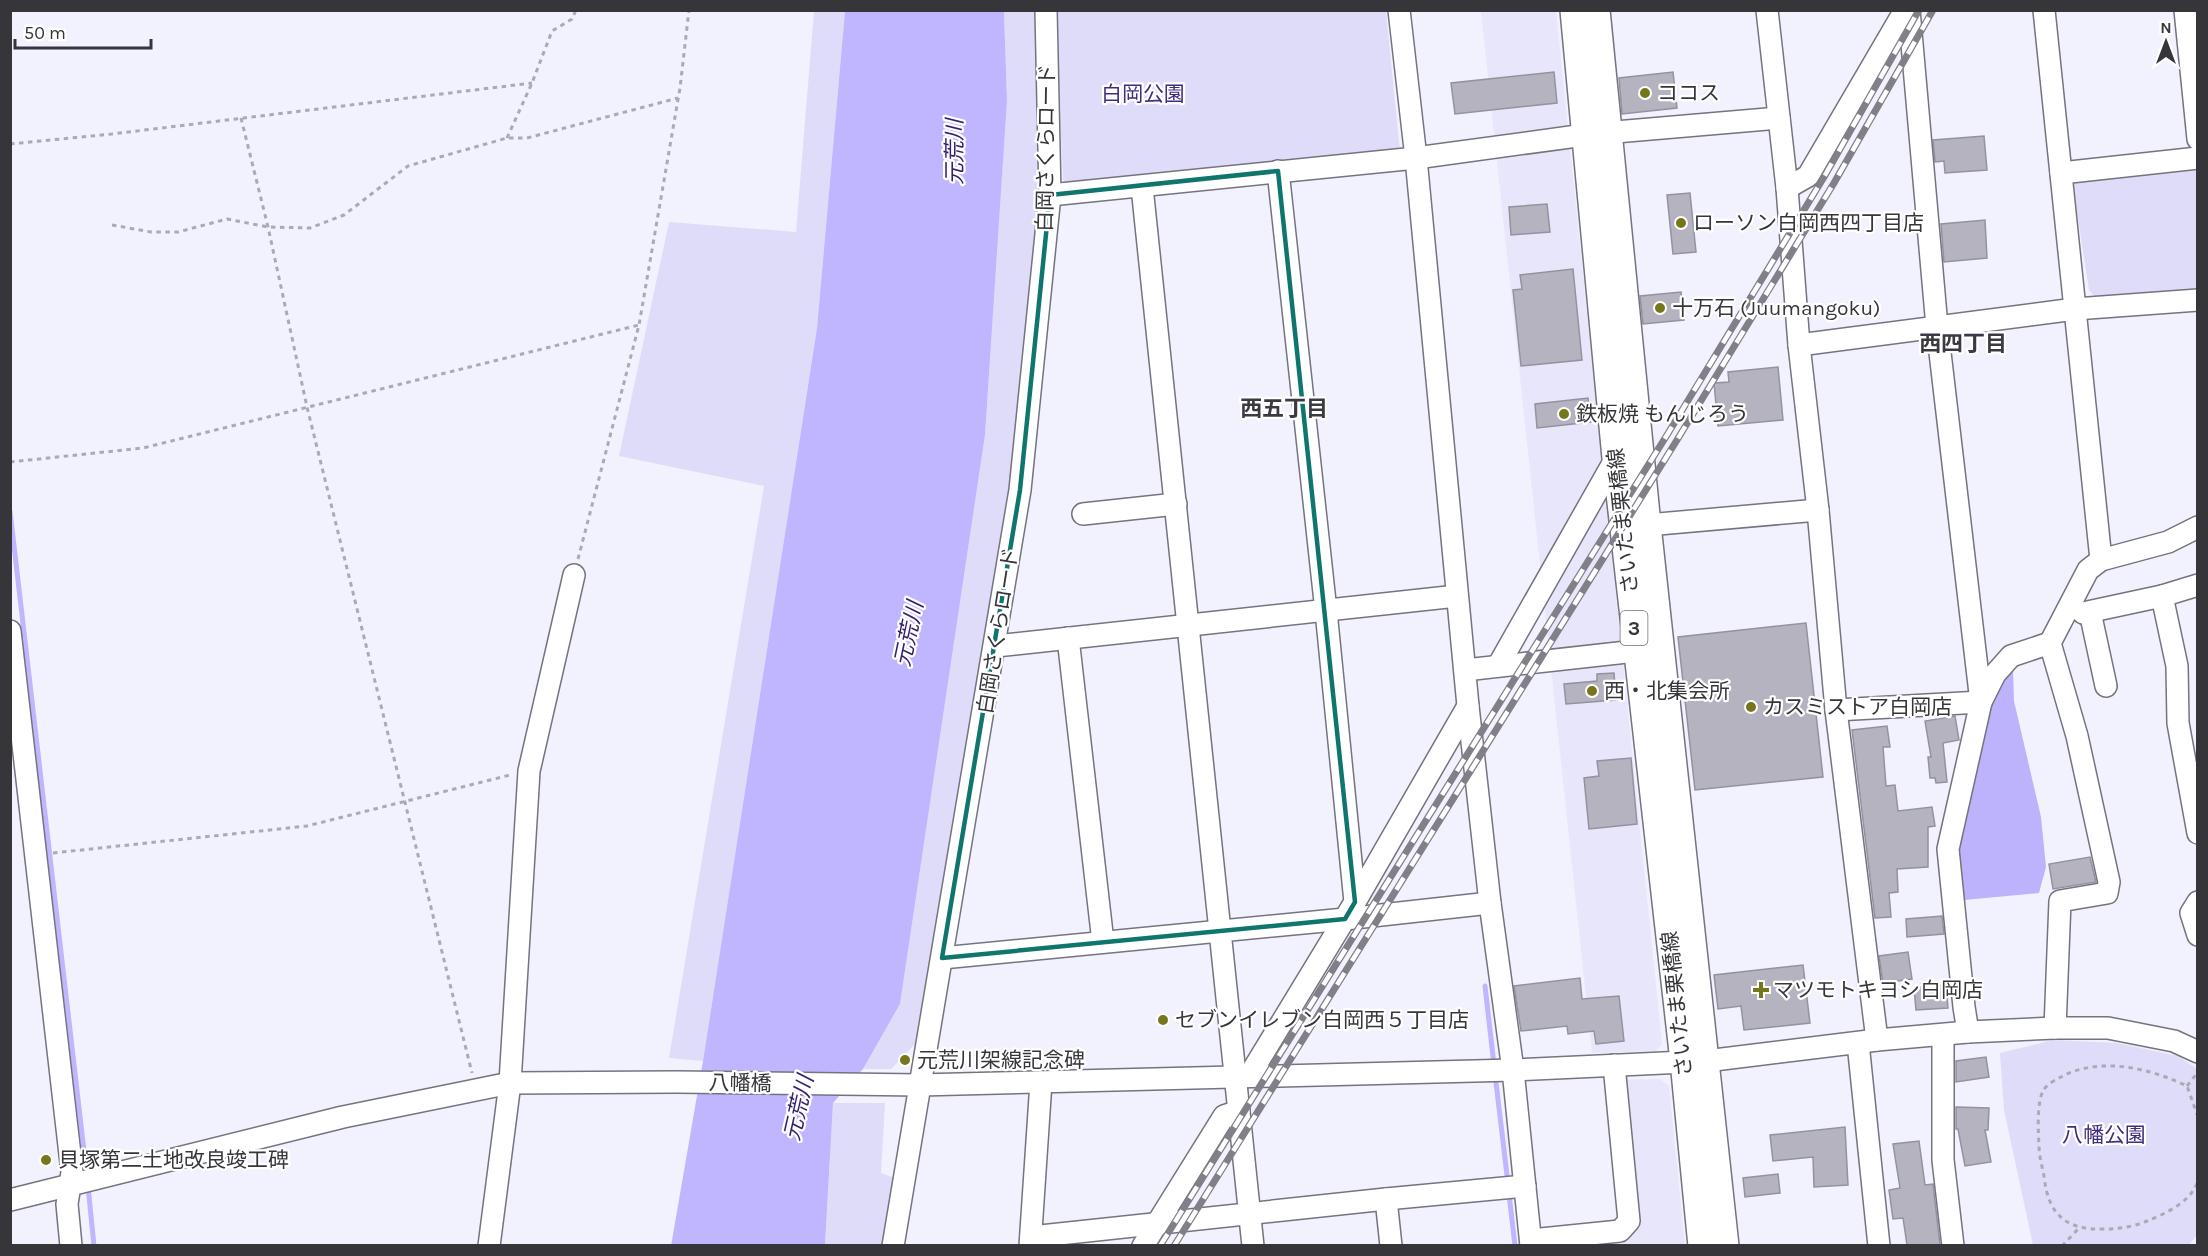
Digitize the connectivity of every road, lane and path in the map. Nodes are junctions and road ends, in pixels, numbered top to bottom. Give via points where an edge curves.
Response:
1 (576, 10) edge
2 (689, 10) edge
3 (1046, 10) edge
4 (1399, 10) edge
5 (1574, 10) edge
6 (1596, 10) edge
7 (1767, 10) edge
8 (1907, 10) edge
9 (2044, 10) edge
10 (2185, 10) edge
11 (532, 83) junction
12 (678, 98) junction
13 (241, 118) junction
14 (1779, 118) junction
15 (1598, 135) junction
16 (507, 138) junction
17 (2198, 139) edge
18 (10, 144) edge
19 (1416, 158) junction
20 (2198, 158) edge
21 (1278, 171) junction
22 (2061, 173) junction
23 (1142, 187) junction
24 (1787, 188) junction
25 (1050, 195) junction
26 (112, 225) dead end
27 (268, 227) junction
28 (2198, 300) edge
29 (2075, 309) junction
30 (639, 324) junction
31 (1937, 327) junction
32 (1800, 345) junction
33 (307, 407) junction
34 (1616, 458) junction
35 (10, 462) edge
36 (1176, 504) junction
37 (1818, 510) junction
38 (1083, 514) dead end
39 (1647, 525) junction
40 (2198, 527) edge
41 (2101, 560) junction
42 (574, 575) joint
43 (2198, 585) edge
44 (1457, 596) junction
45 (2162, 596) junction
46 (1326, 611) junction
47 (1189, 624) junction
48 (10, 631) edge
49 (1068, 638) junction
50 (2050, 644) junction
51 (996, 646) junction
52 (1636, 651) junction
53 (1498, 666) junction
54 (1465, 670) junction
55 (2106, 686) dead end
56 (1981, 702) junction
57 (1468, 706) junction
58 (1836, 710) junction
59 (530, 771) junction
60 (404, 800) junction
61 (2198, 833) edge
62 (36, 855) junction
63 (2198, 902) edge
64 (1490, 903) junction
65 (1350, 911) junction
66 (1221, 931) junction
67 (2198, 935) edge
68 (1103, 942) junction
69 (942, 958) junction
70 (2055, 1028) junction
71 (1968, 1032) junction
72 (1944, 1035) junction
73 (1868, 1042) junction
74 (2198, 1052) edge
75 (1695, 1061) junction
76 (1614, 1065) junction
77 (1513, 1070) junction
78 (2198, 1072) edge
79 (1245, 1076) junction
80 (1041, 1082) junction
81 (510, 1083) junction
82 (920, 1086) junction
83 (2187, 1086) junction
84 (477, 1090) junction
85 (1239, 1111) junction
86 (2198, 1117) edge
87 (2198, 1130) edge
88 (2198, 1139) edge
89 (2198, 1180) edge
90 (68, 1186) junction
91 (1525, 1186) junction
92 (1386, 1199) junction
93 (10, 1200) edge
94 (1250, 1214) junction
95 (1156, 1224) junction
96 (2079, 1228) junction
97 (1114, 1237) edge
98 (1031, 1241) edge
99 (1531, 1243) edge
100 (71, 1245) edge
101 (489, 1245) edge
102 (893, 1245) edge
103 (1143, 1245) edge
104 (1253, 1245) edge
105 (1391, 1245) edge
106 (1702, 1245) edge
107 (1725, 1245) edge
108 (1878, 1245) edge
109 (1953, 1245) edge
110 (2062, 1245) edge

1 - 11 path via 572,19 552,30
2 - 12 path
3 - 25 street, 白岡さくらロード
4 - 19 street
5 - 15 main road, さいたま栗橋線 / 3
6 - 15 main road, さいたま栗橋線 / 3
7 - 14 street
8 - 24 street via 1808,176
8 - 31 street
9 - 22 street
10 - 17 street
11 - 13 path
11 - 16 path
12 - 16 path via 527,138
12 - 30 path
13 - 18 path
13 - 27 path
14 - 15 street
14 - 24 street
15 - 19 street
15 - 34 main road, さいたま栗橋線 / 3
15 - 39 main road, さいたま栗橋線 / 3
16 - 27 path via 408,166 344,215 310,228
19 - 21 street
19 - 44 street
20 - 22 street
21 - 23 street
21 - 46 street
22 - 29 street
23 - 25 street
23 - 36 street
24 - 32 street
25 - 51 street, 白岡さくらロード via 1020,490
26 - 27 path via 178,232 227,219
27 - 33 path
28 - 29 street
29 - 31 street
29 - 41 street
30 - 33 path
30 - 42 path
31 - 32 street
31 - 56 street
32 - 37 street
33 - 35 path via 143,448
33 - 60 path
34 - 52 main road, さいたま栗橋線 / 3
34 - 53 street
36 - 38 street
36 - 47 street
37 - 39 street
37 - 58 street
39 - 75 main road, さいたま栗橋線 / 3
40 - 41 street via 2168,542
41 - 50 street via 2088,570
42 - 59 street
43 - 45 street
44 - 46 street
44 - 54 street
45 - 55 street via 2086,612
45 - 61 street via 2177,666 2178,723
46 - 47 street
46 - 65 street
47 - 49 street
47 - 66 street
48 - 62 street
49 - 51 street
49 - 68 street
50 - 56 street via 2011,656 1995,674
50 - 70 street via 2077,736 2109,882 2107,893 2060,901
51 - 69 street, 白岡さくらロード
52 - 53 street
52 - 75 main road, さいたま栗橋線 / 3
53 - 54 street
54 - 57 street
56 - 58 street
56 - 71 street via 1948,849
57 - 64 street
57 - 65 street
58 - 73 street
59 - 60 path
59 - 81 street
60 - 62 path via 307,826
60 - 84 path
62 - 90 street via 72,1172
63 - 67 street via 2191,912
64 - 65 street
64 - 77 street
65 - 66 street
65 - 79 street via 1254,1068
66 - 68 street
66 - 79 street
68 - 69 street
69 - 82 street, 白岡さくらロード
70 - 71 street, 八幡橋
70 - 74 street, 八幡橋 via 2108,1028 2174,1041
71 - 72 street, 八幡橋
72 - 73 street, 八幡橋
72 - 109 street via 1943,1160
73 - 75 street, 八幡橋
73 - 108 street
75 - 76 street, 八幡橋
75 - 106 main road, さいたま栗橋線 / 3
75 - 107 main road, さいたま栗橋線 / 3
76 - 77 street, 八幡橋
76 - 99 street via 1629,1221 1620,1231
77 - 79 street, 八幡橋
77 - 91 street
78 - 83 path
79 - 80 street, 八幡橋
79 - 85 street
80 - 82 street, 八幡橋
80 - 98 street
81 - 82 street, 八幡橋
81 - 84 street, 八幡橋
81 - 101 street
82 - 102 street, 白岡さくらロード
83 - 86 path
83 - 96 path via 2148,1071 2092,1066 2064,1075 2043,1090 2038,1131 2044,1190 2056,1213
84 - 90 street, 八幡橋 via 343,1117
85 - 94 street
85 - 95 street via 1224,1116
87 - 88 path
89 - 96 path via 2185,1200 2148,1221 2133,1227
90 - 93 street, 八幡橋
90 - 100 street
91 - 92 street
91 - 99 street
92 - 94 street
92 - 105 street
94 - 95 street
94 - 104 street
95 - 97 street
95 - 103 street
96 - 110 path
97 - 98 street

